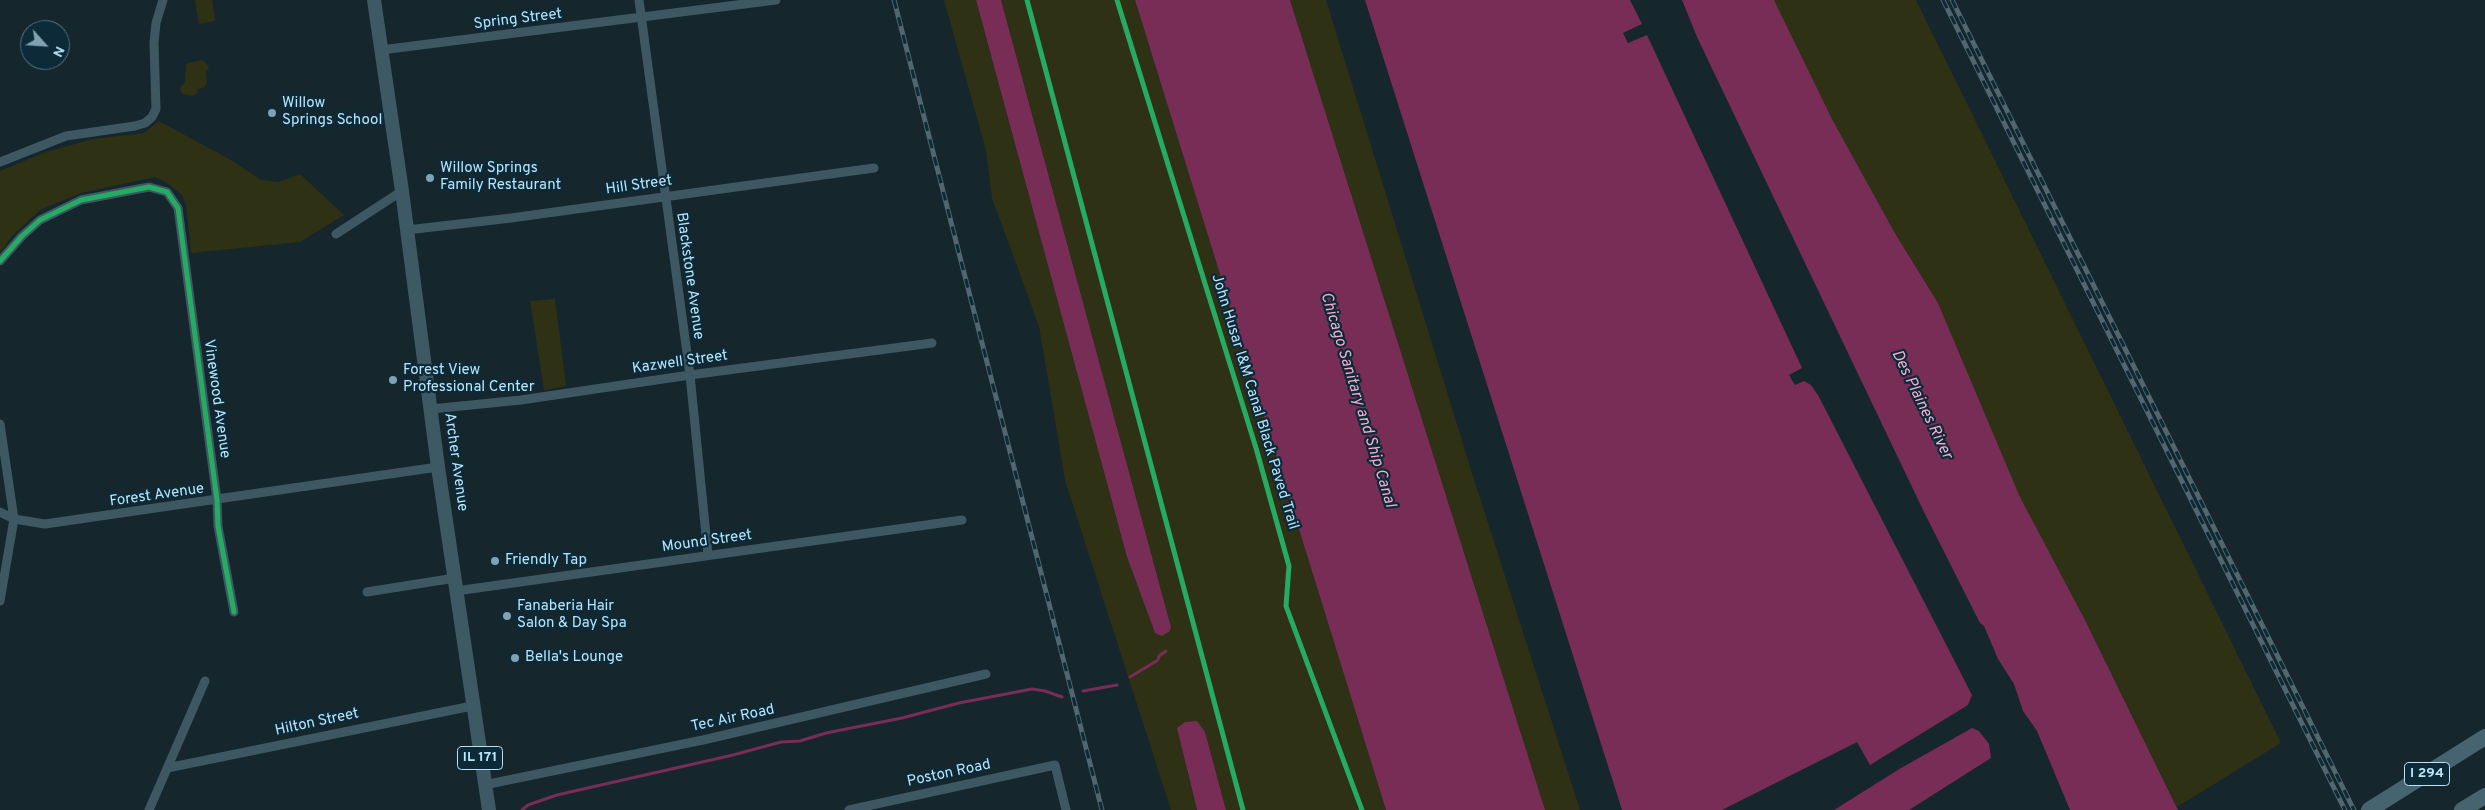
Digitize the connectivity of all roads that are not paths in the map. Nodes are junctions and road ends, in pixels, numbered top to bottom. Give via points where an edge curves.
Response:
1 (163, 0) edge
2 (374, 0) edge
3 (639, 0) edge
4 (776, 0) edge
5 (641, 18) junction
6 (381, 50) junction
7 (0, 162) edge
8 (874, 168) dead end
9 (402, 191) junction
10 (664, 196) junction
11 (407, 230) junction
12 (336, 234) dead end
13 (0, 261) edge
14 (932, 343) dead end
15 (690, 375) junction
16 (431, 409) junction
17 (0, 424) edge
18 (438, 467) junction
19 (217, 500) junction
20 (0, 512) edge
21 (14, 519) junction
22 (962, 520) dead end
23 (708, 556) junction
24 (456, 585) junction
25 (367, 592) dead end
26 (0, 600) edge
27 (234, 612) dead end
28 (986, 674) dead end
29 (205, 681) dead end
30 (472, 706) junction
31 (2485, 737) edge
32 (167, 768) junction
33 (484, 785) junction
34 (2485, 796) edge
35 (149, 810) edge
36 (489, 810) edge
37 (849, 810) edge
38 (1066, 810) edge
39 (2369, 810) edge
40 (2462, 810) edge

1 - 7 street via 154,43 156,109 145,124 66,136
2 - 6 main road, Archer Avenue / IL 171
3 - 5 street, Blackstone Avenue
4 - 5 street, Spring Street
5 - 6 street, Spring Street
5 - 10 street, Blackstone Avenue
6 - 9 main road, Archer Avenue / IL 171
8 - 10 street, Hill Street
9 - 11 main road, Archer Avenue / IL 171
9 - 12 street
10 - 11 street, Hill Street
10 - 15 street, Blackstone Avenue
11 - 16 main road, Archer Avenue / IL 171
13 - 19 street, Vinewood Avenue via 40,220 81,200 149,187 167,192 178,208
14 - 15 street, Kazwell Street
15 - 16 street, Kazwell Street via 521,400
15 - 23 street, Blackstone Avenue
16 - 18 main road, Archer Avenue / IL 171
17 - 21 street
18 - 19 street, Forest Avenue
18 - 24 main road, Archer Avenue / IL 171
19 - 21 street, Forest Avenue via 45,524
19 - 27 street, Vinewood Avenue via 218,526
20 - 21 street, Forest Avenue
21 - 26 street
22 - 23 street, Mound Street
23 - 24 street, Mound Street
24 - 25 street, Mound Street
24 - 30 main road, Archer Avenue / IL 171
28 - 33 street, Tec Air Road via 703,740
29 - 32 street
30 - 32 street, Hilton Street
30 - 33 main road, Archer Avenue / IL 171
31 - 39 highway, I 294
32 - 35 street
33 - 36 main road, Archer Avenue / IL 171
34 - 40 highway
37 - 38 street, Poston Road via 1055,766

